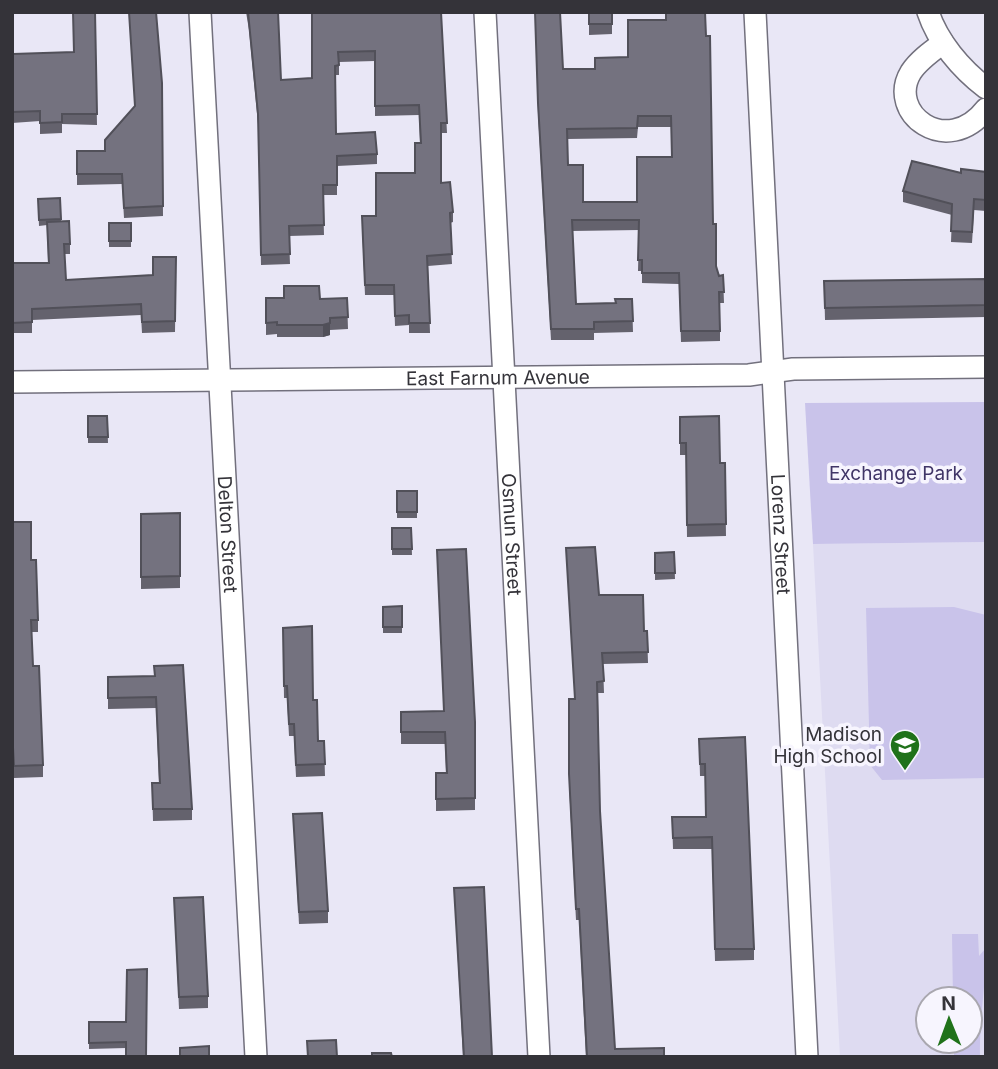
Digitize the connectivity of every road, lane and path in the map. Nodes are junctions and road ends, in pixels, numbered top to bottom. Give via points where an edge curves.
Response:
1 (201, 12) edge
2 (485, 12) edge
3 (755, 12) edge
4 (928, 12) edge
5 (943, 43) junction
6 (986, 88) edge
7 (986, 110) edge
8 (986, 367) edge
9 (775, 372) junction
10 (504, 377) junction
11 (220, 380) junction
12 (12, 382) edge
13 (256, 1057) edge
14 (540, 1057) edge
15 (807, 1057) edge

1 - 11 street, Delton Street
2 - 10 street, Osmun Street
3 - 9 street, Lorenz Street
4 - 5 street
5 - 6 street
5 - 7 street via 911,72 906,95 913,114 931,129 955,132 967,128
8 - 9 street, East Farnum Avenue
9 - 10 street, East Farnum Avenue
9 - 15 street, Lorenz Street
10 - 11 street, East Farnum Avenue
10 - 14 street, Osmun Street
11 - 12 street, East Farnum Avenue
11 - 13 street, Delton Street

